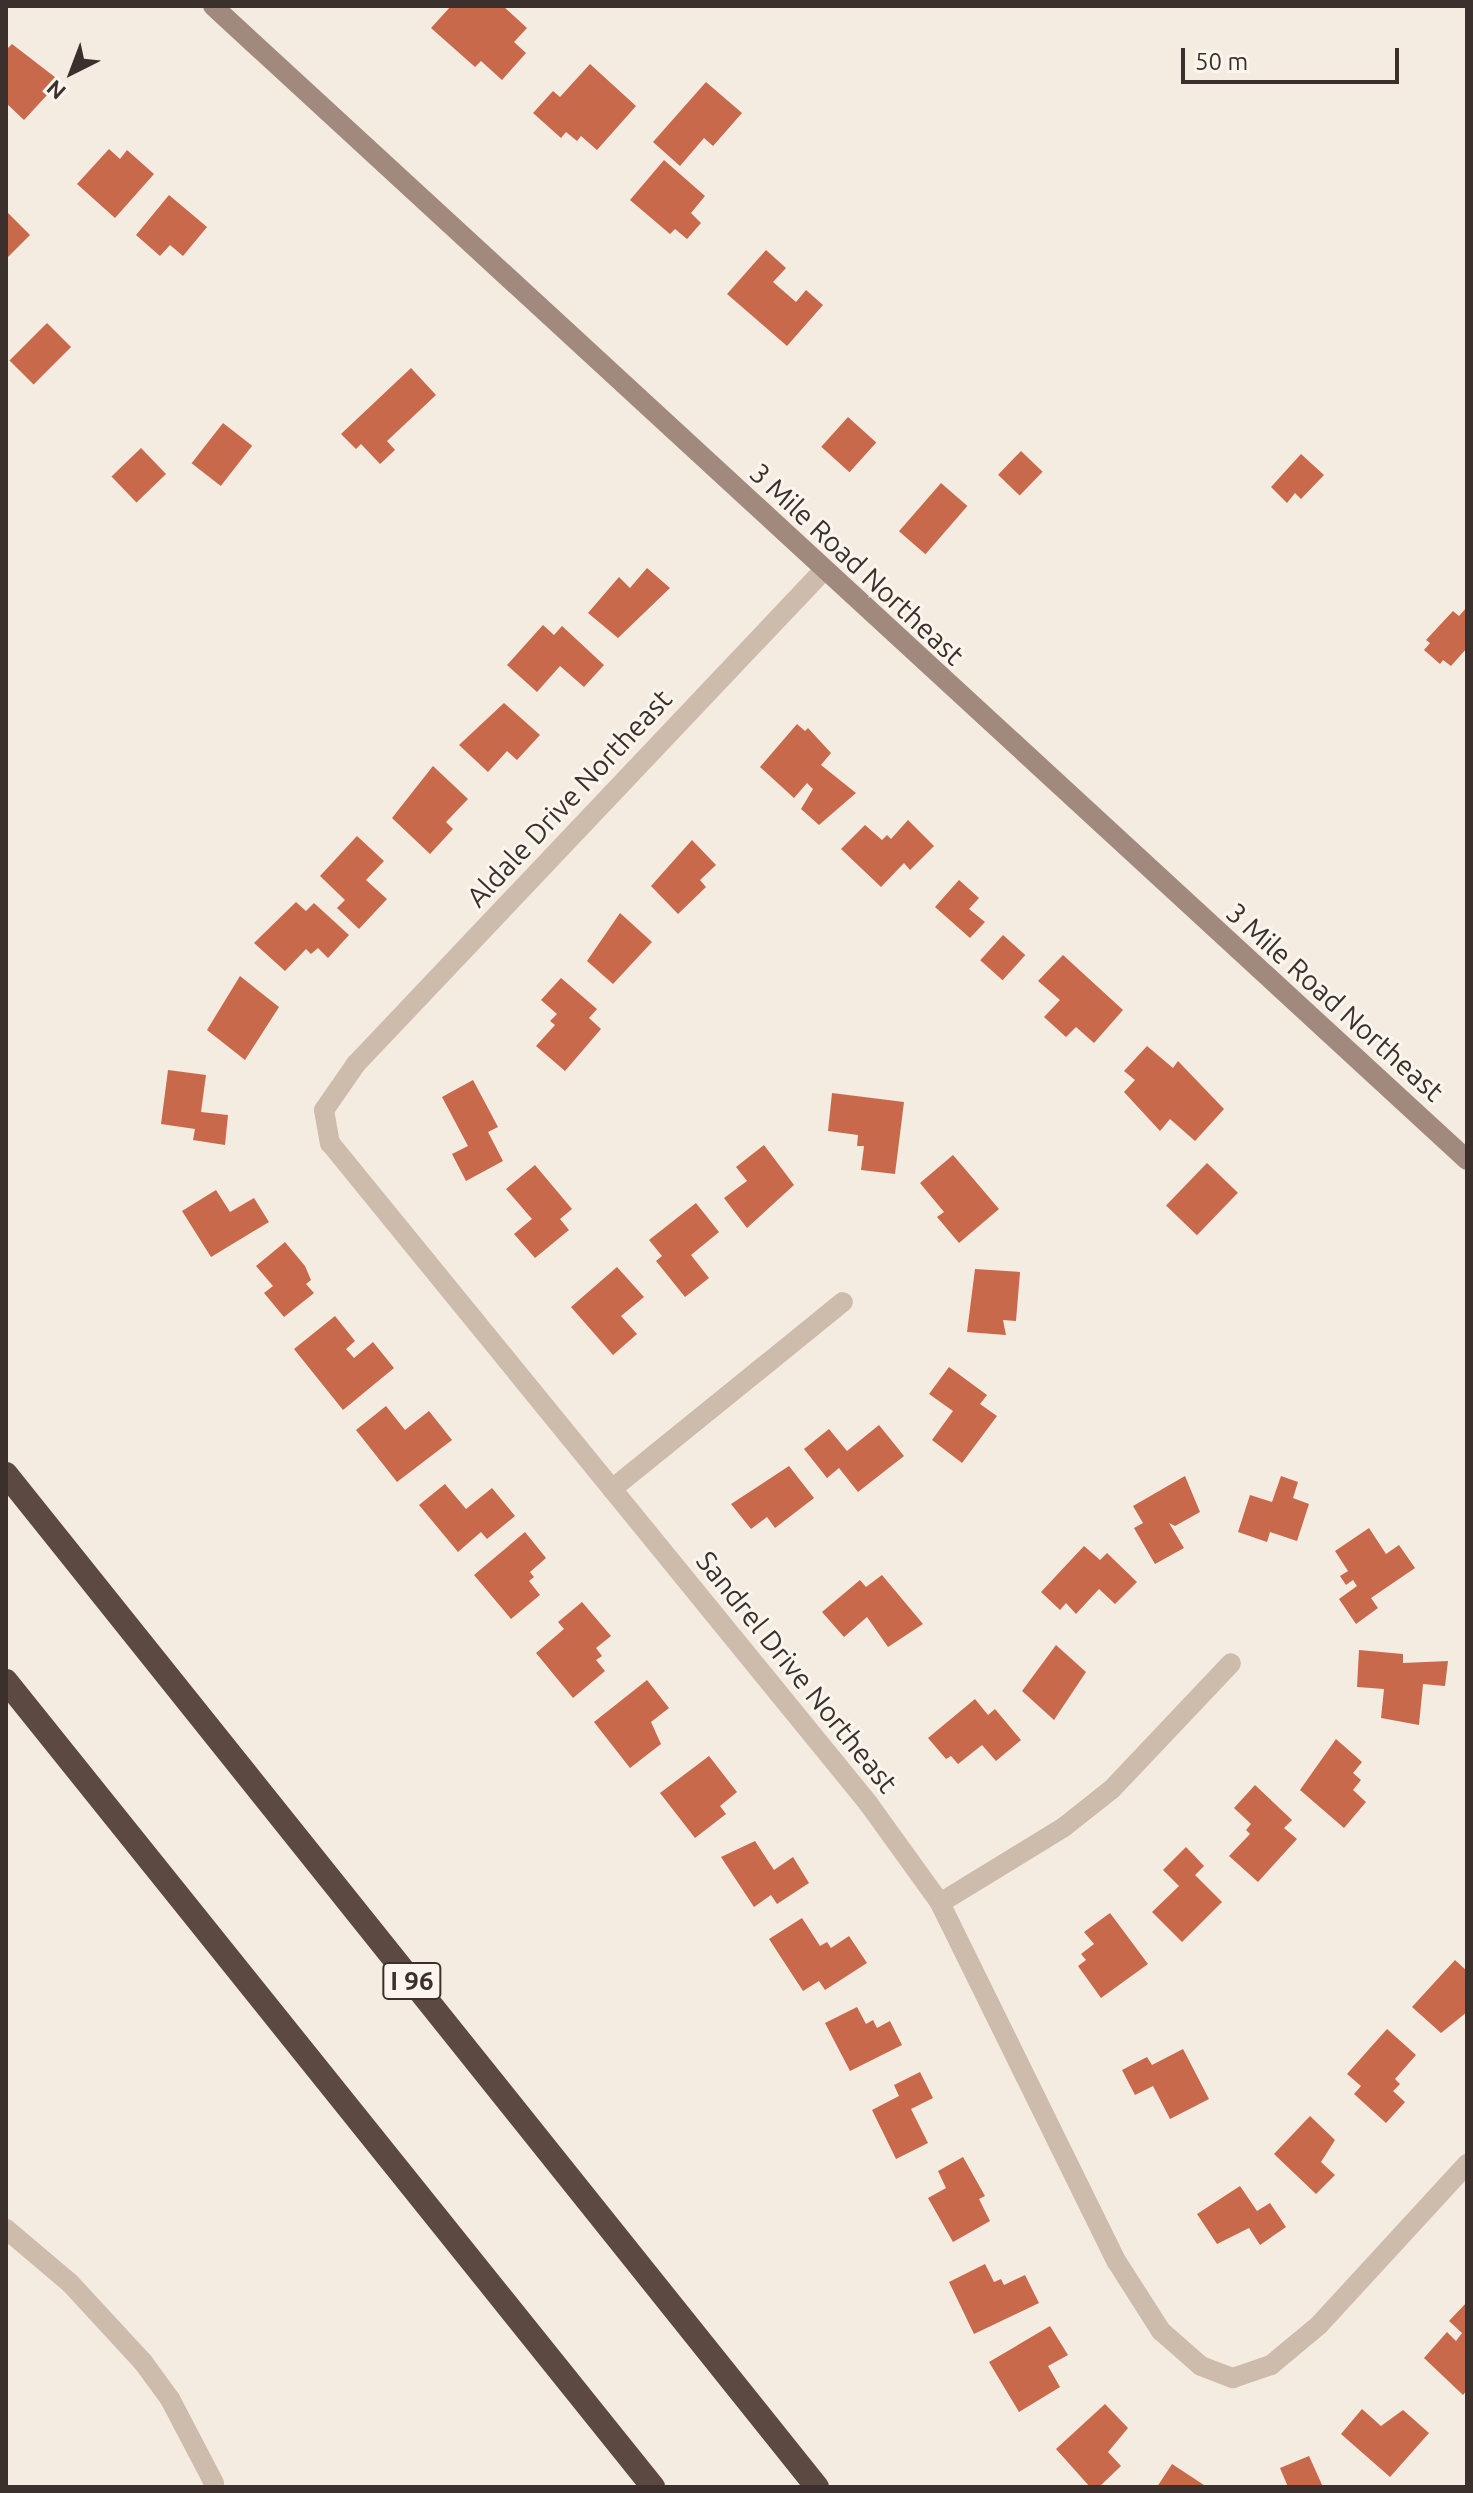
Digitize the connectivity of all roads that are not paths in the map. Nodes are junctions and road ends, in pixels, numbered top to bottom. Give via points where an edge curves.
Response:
1 (213, 6) edge
2 (823, 571) junction
3 (356, 1064) joint
4 (1467, 1160) edge
5 (843, 1302) dead end
6 (6, 1474) edge
7 (612, 1489) junction
8 (1231, 1663) dead end
9 (6, 1681) edge
10 (940, 1903) junction
11 (1467, 2164) edge
12 (7, 2232) edge
13 (214, 2483) dead end
14 (653, 2487) edge
15 (817, 2487) edge

1 - 2 main road, 3 Mile Road Northeast
2 - 3 street, Aldale Drive Northeast
2 - 4 main road, 3 Mile Road Northeast
3 - 7 street, Sandrel Drive Northeast via 324,1110 330,1143
5 - 7 street
6 - 15 highway, I 96
7 - 10 street, Sandrel Drive Northeast via 868,1803
8 - 10 street via 1112,1789 1064,1827
9 - 14 highway
10 - 11 street, Sandrel Drive Northeast via 1117,2262 1161,2331 1194,2359 1233,2378 1271,2365 1319,2325
12 - 13 street via 70,2283 143,2362 170,2399

